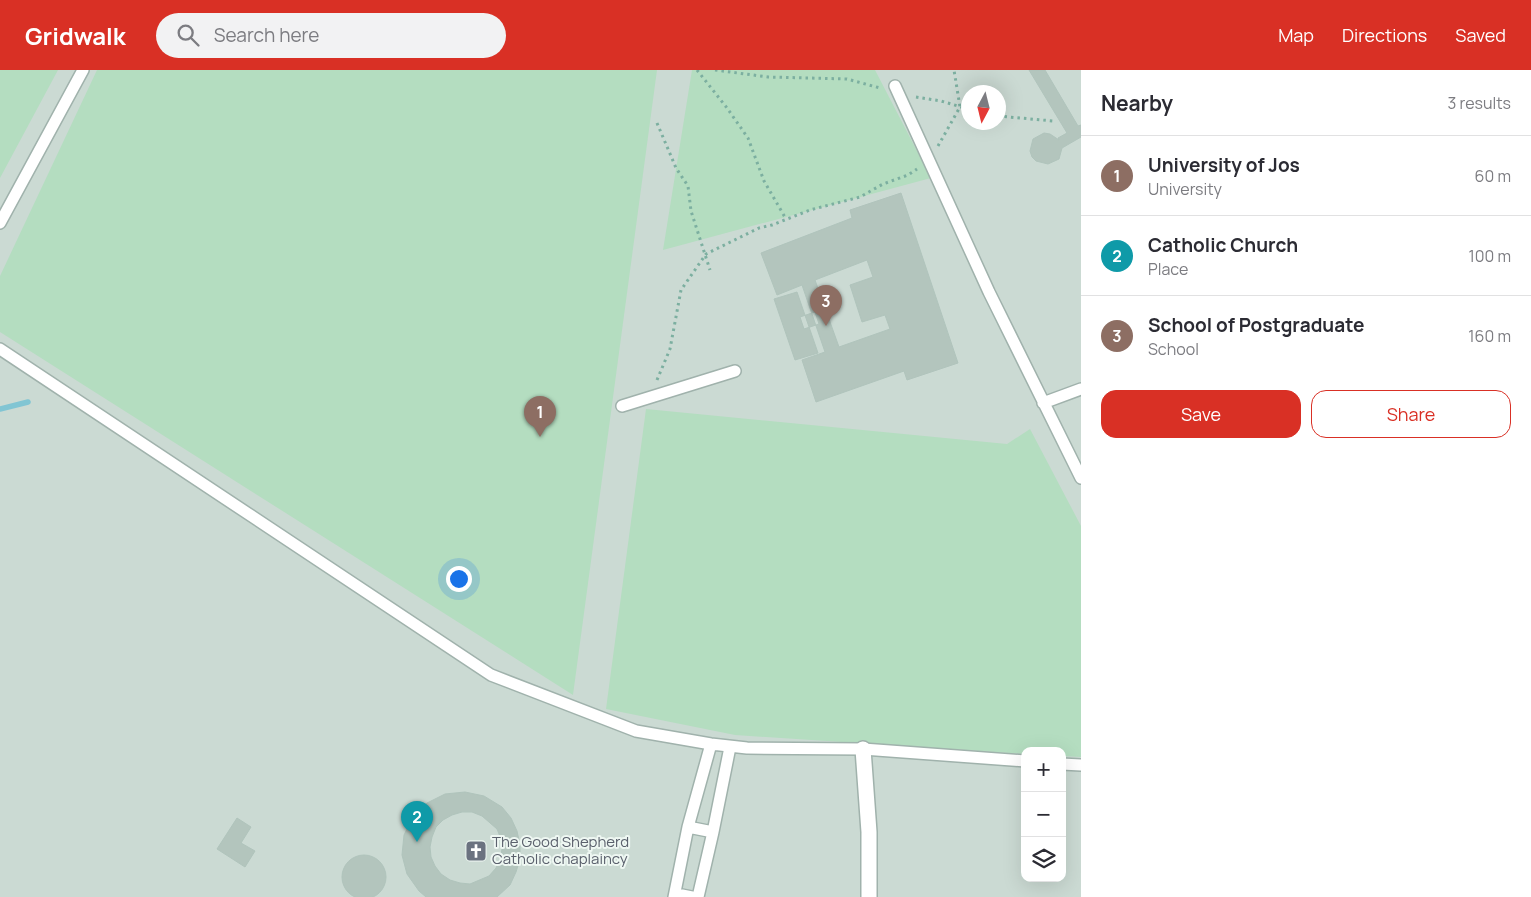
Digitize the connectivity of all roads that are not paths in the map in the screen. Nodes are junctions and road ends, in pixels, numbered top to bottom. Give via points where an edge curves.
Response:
1 (82, 70) edge
2 (896, 89) road end
3 (0, 223) edge
4 (0, 348) edge
5 (735, 371) dead end
6 (1081, 389) edge
7 (1043, 403) junction
8 (622, 406) dead end
9 (1081, 478) edge
10 (711, 744) junction
11 (730, 747) junction
12 (863, 749) junction
13 (1021, 761) edge
14 (1066, 764) edge
15 (1081, 765) edge
16 (688, 827) junction
17 (713, 832) junction
18 (674, 897) edge
19 (692, 897) edge
20 (698, 897) edge
21 (870, 897) edge

1 - 3 lane
2 - 7 lane
4 - 10 lane via 491,676 636,731
5 - 8 lane
6 - 7 lane
7 - 9 lane
10 - 11 lane
10 - 16 lane
11 - 12 lane
11 - 17 lane
12 - 13 lane
12 - 21 street via 870,832
14 - 15 lane
16 - 17 lane
16 - 18 lane
17 - 20 lane
18 - 19 lane

